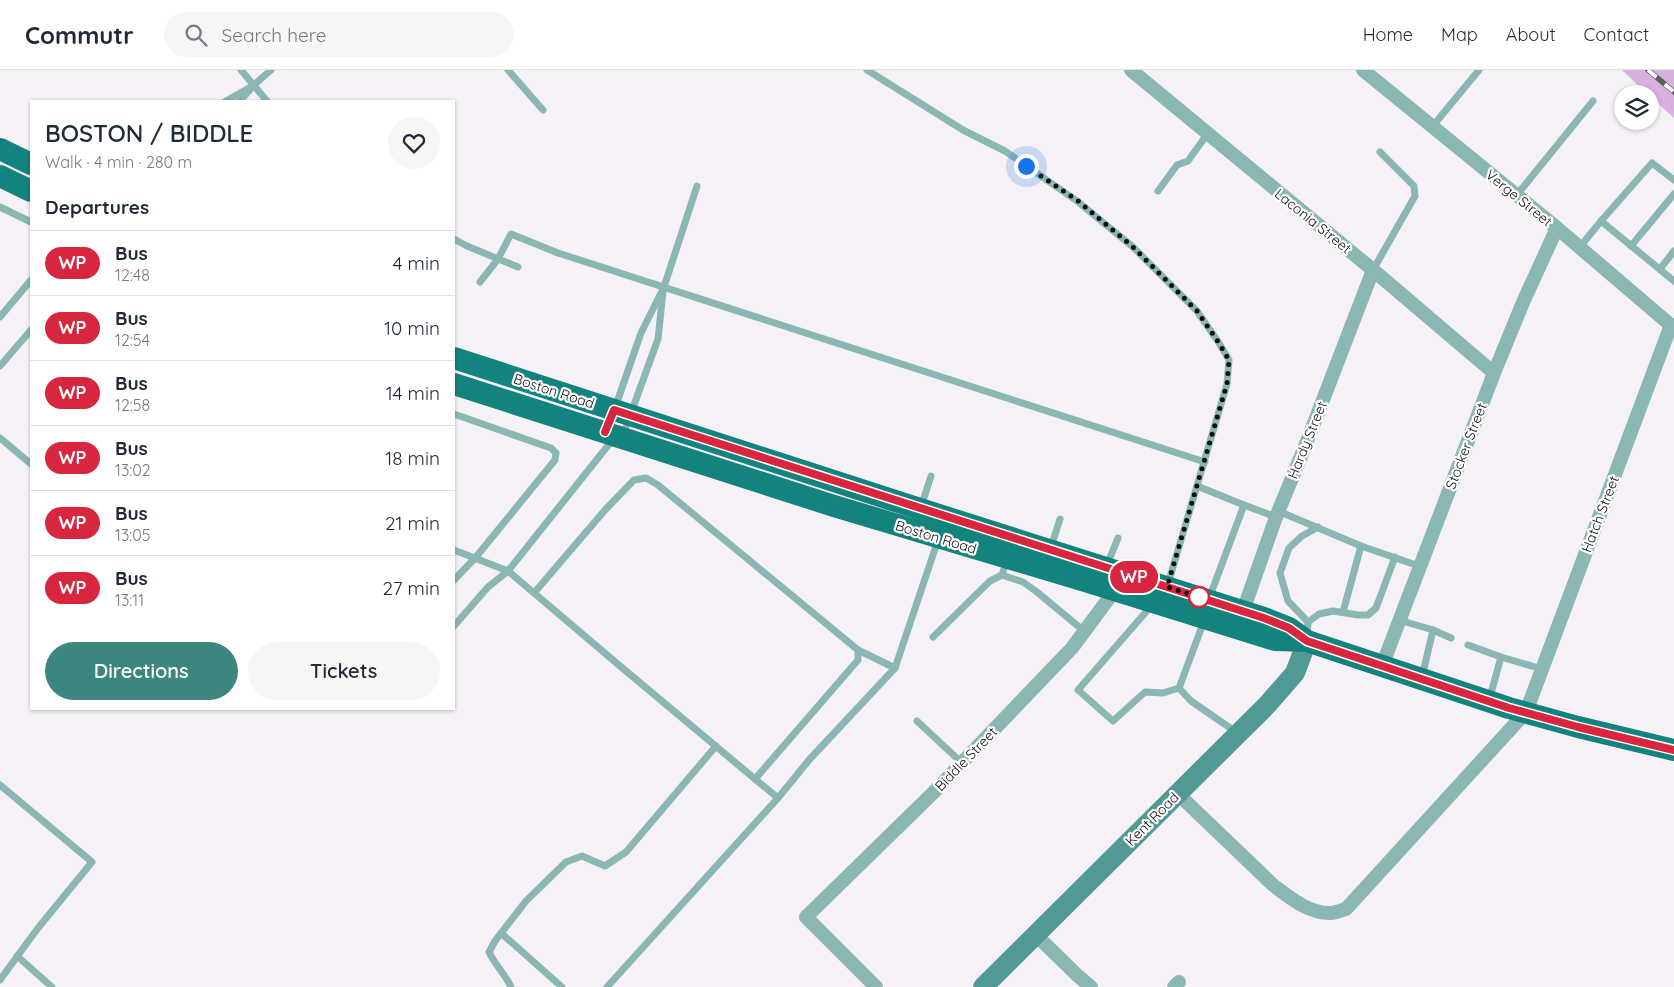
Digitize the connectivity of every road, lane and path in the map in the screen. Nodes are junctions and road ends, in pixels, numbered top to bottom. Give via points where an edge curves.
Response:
1 (241, 70) edge
2 (271, 70) edge
3 (508, 70) edge
4 (867, 70) edge
5 (1131, 70) edge
6 (1363, 70) edge
7 (1479, 70) edge
8 (254, 85) junction
9 (228, 100) edge
10 (241, 100) edge
11 (266, 100) edge
12 (1593, 101) dead end
13 (543, 110) dead end
14 (1432, 127) junction
15 (1208, 134) junction
16 (0, 149) edge
17 (1380, 152) dead end
18 (30, 164) edge
19 (0, 176) edge
20 (1674, 180) edge
21 (697, 186) dead end
22 (1158, 190) dead end
23 (30, 191) edge
24 (1674, 194) edge
25 (1516, 196) junction
26 (0, 207) edge
27 (1601, 221) junction
28 (30, 222) edge
29 (1557, 228) junction
30 (455, 240) edge
31 (1631, 246) junction
32 (1580, 248) junction
33 (1674, 252) edge
34 (498, 259) junction
35 (518, 267) dead end
36 (1660, 269) junction
37 (1373, 270) junction
38 (30, 281) edge
39 (1674, 281) edge
40 (480, 282) dead end
41 (664, 287) junction
42 (0, 317) edge
43 (1672, 327) edge
44 (30, 331) edge
45 (455, 358) edge
46 (0, 366) edge
47 (1494, 373) junction
48 (455, 384) edge
49 (455, 414) edge
50 (615, 425) junction
51 (0, 438) edge
52 (1205, 462) junction
53 (30, 463) edge
54 (931, 476) dead end
55 (1197, 486) junction
56 (1244, 505) junction
57 (920, 509) junction
58 (1277, 514) junction
59 (1060, 519) dead end
60 (1318, 527) junction
61 (938, 538) junction
62 (1118, 538) dead end
63 (1361, 546) junction
64 (455, 550) edge
65 (1050, 550) junction
66 (476, 557) junction
67 (1395, 557) junction
68 (1419, 566) junction
69 (1005, 567) junction
70 (1106, 568) junction
71 (508, 571) junction
72 (455, 579) edge
73 (1116, 590) junction
74 (534, 593) junction
75 (1161, 595) junction
76 (1207, 609) junction
77 (1243, 611) junction
78 (1343, 612) junction
79 (1399, 620) junction
80 (455, 625) edge
81 (1433, 630) junction
82 (1084, 631) junction
83 (1307, 631) junction
84 (933, 637) dead end
85 (1451, 638) dead end
86 (1468, 645) dead end
87 (858, 650) junction
88 (1501, 657) junction
89 (1382, 666) junction
90 (895, 668) junction
91 (1542, 669) junction
92 (1422, 680) junction
93 (1179, 688) junction
94 (1489, 701) junction
95 (1528, 707) junction
96 (917, 721) dead end
97 (1238, 734) junction
98 (716, 746) junction
99 (1674, 750) edge
100 (962, 763) junction
101 (755, 778) junction
102 (0, 785) edge
103 (1178, 794) junction
104 (778, 798) junction
105 (501, 933) junction
106 (1036, 934) junction
107 (17, 956) junction
108 (0, 980) edge
109 (52, 987) edge
110 (511, 987) edge
111 (562, 987) edge
112 (607, 987) edge
113 (876, 987) edge
114 (983, 987) edge
115 (1092, 987) edge

1 - 8 lane
2 - 8 lane
3 - 13 lane
4 - 52 lane via 963,130 1005,152 1077,200 1133,247 1197,311 1229,360 1227,384
5 - 15 street, Laconia Street
6 - 14 street, Verge Street
7 - 14 lane
8 - 9 lane
8 - 10 lane
8 - 11 lane
12 - 25 lane
14 - 25 street, Verge Street
15 - 22 lane via 1188,161 1177,165
15 - 37 street, Laconia Street
16 - 18 main road
17 - 37 lane via 1414,186 1415,196
19 - 23 main road
20 - 27 lane via 1652,163
21 - 41 lane
24 - 31 lane
25 - 29 street, Verge Street
26 - 28 lane
27 - 31 lane
27 - 32 lane
29 - 32 street, Verge Street
29 - 47 street, Stocker Street
30 - 34 lane
31 - 36 lane
32 - 43 street, Verge Street
33 - 36 lane
34 - 35 lane
34 - 40 lane
34 - 41 lane via 511,234 558,253
36 - 39 lane
37 - 47 street, Laconia Street
37 - 58 street, Hardy Street
38 - 42 lane
41 - 50 lane via 642,333
41 - 50 lane via 658,339
41 - 52 lane
43 - 91 street, Hatch Street
44 - 46 lane
45 - 50 main road, Boston Road
47 - 68 street, Stocker Street
48 - 50 main road, Boston Road
49 - 66 lane via 551,448 556,453 555,460
50 - 57 main road, Boston Road
50 - 61 main road, Boston Road
50 - 71 lane via 584,474
51 - 53 lane
52 - 55 lane
54 - 57 lane
55 - 56 lane
55 - 75 lane
56 - 58 lane
56 - 76 lane
57 - 65 main road, Boston Road
58 - 60 lane
58 - 77 street, Hardy Street
59 - 65 lane
60 - 63 lane
60 - 83 lane via 1289,548 1280,573 1288,601
61 - 69 main road, Boston Road
61 - 90 lane
62 - 70 lane
63 - 67 lane
63 - 78 lane
64 - 66 lane
65 - 70 main road, Boston Road
66 - 71 lane
66 - 72 lane
67 - 68 lane
67 - 78 lane via 1376,608 1368,615
68 - 79 street, Stocker Street
69 - 73 main road, Boston Road
69 - 82 lane
69 - 84 lane
70 - 75 main road, Boston Road
71 - 74 lane
71 - 80 lane via 488,587
73 - 75 main road, Boston Road
73 - 82 street, Biddle Street
74 - 87 lane via 634,480 646,478
74 - 98 lane
75 - 76 main road, Boston Road
75 - 93 lane via 1078,690 1113,721 1146,692 1162,694
76 - 77 main road, Boston Road
76 - 83 main road, Boston Road via 1275,640
76 - 93 lane
77 - 83 main road, Boston Road
78 - 83 lane via 1319,614
79 - 81 lane
79 - 89 street, Stocker Street
81 - 85 lane
81 - 92 lane
82 - 100 street, Biddle Street via 1072,648
83 - 89 main road, Boston Road
83 - 97 street, Kent Road via 1295,672
86 - 88 lane
87 - 90 lane
87 - 101 lane via 858,660
88 - 91 lane
88 - 94 lane
89 - 92 main road, Boston Road
90 - 104 lane via 808,760
91 - 95 street, Hatch Street
92 - 94 main road, Boston Road
93 - 97 lane via 1191,701
94 - 95 main road, Boston Road
95 - 99 main road, Boston Road via 1602,733
95 - 103 street via 1346,909 1330,913 1307,909 1274,885
96 - 100 lane
97 - 103 street, Kent Road
98 - 101 lane
98 - 105 lane via 626,852 605,866 582,856 566,862 526,901
100 - 113 street, Biddle Street via 806,917
101 - 104 lane
102 - 107 lane via 92,862
103 - 106 street, Kent Road
104 - 112 lane
105 - 110 lane via 489,952
105 - 111 lane
106 - 114 street, Kent Road
106 - 115 street
107 - 108 lane
107 - 109 lane

